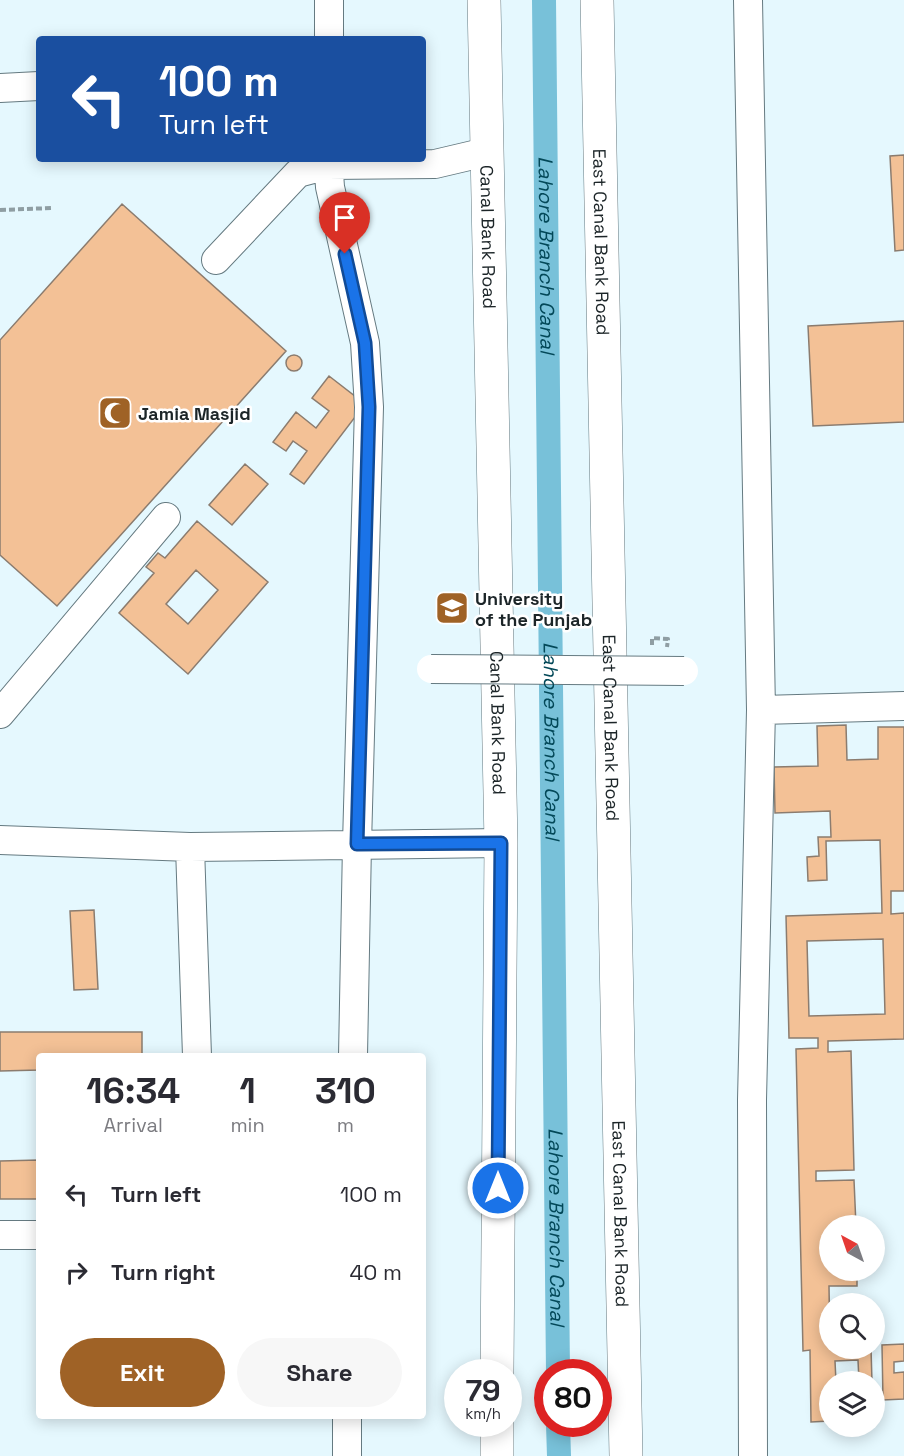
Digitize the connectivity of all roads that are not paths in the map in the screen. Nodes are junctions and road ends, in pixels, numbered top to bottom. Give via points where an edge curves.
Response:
1 (329, 0) edge
2 (484, 0) edge
3 (597, 0) edge
4 (748, 0) edge
5 (329, 36) edge
6 (36, 86) edge
7 (0, 88) edge
8 (486, 152) junction
9 (323, 162) edge
10 (325, 162) edge
11 (362, 162) edge
12 (216, 260) dead end
13 (166, 517) dead end
14 (432, 669) dead end
15 (684, 671) dead end
16 (904, 706) edge
17 (761, 710) junction
18 (0, 714) edge
19 (0, 840) edge
20 (501, 843) junction
21 (357, 844) junction
22 (190, 847) junction
23 (197, 1053) edge
24 (353, 1053) edge
25 (0, 1235) edge
26 (36, 1235) edge
27 (497, 1359) edge
28 (347, 1419) edge
29 (497, 1437) edge
30 (347, 1456) edge
31 (497, 1456) edge
32 (626, 1456) edge
33 (753, 1456) edge

1 - 5 street
2 - 8 highway, Canal Bank Road
3 - 32 highway, East Canal Bank Road
4 - 17 street
6 - 7 street
8 - 11 street via 435,164
8 - 20 highway, Canal Bank Road
9 - 12 street via 298,173
10 - 21 street via 365,343 369,407
13 - 18 street
14 - 15 street, bridge
16 - 17 street
17 - 33 street via 752,1100
19 - 22 street
20 - 21 street
20 - 27 highway, Canal Bank Road
21 - 22 street
21 - 24 street
22 - 23 street
25 - 26 street
28 - 30 street
29 - 31 highway

